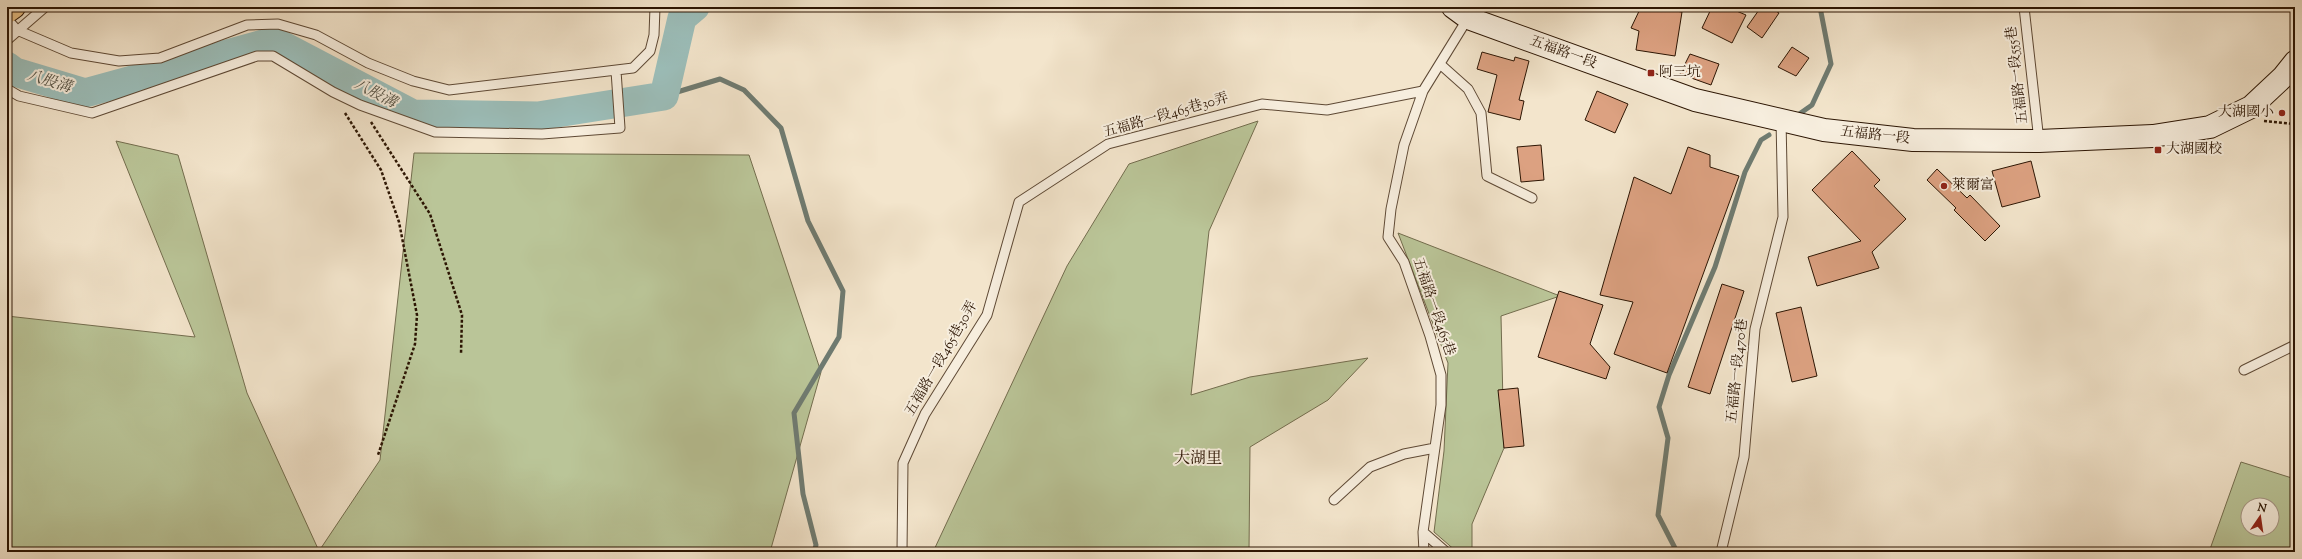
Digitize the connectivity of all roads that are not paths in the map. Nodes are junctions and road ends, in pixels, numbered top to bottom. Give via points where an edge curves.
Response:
1 (14, 7) edge
2 (45, 7) edge
3 (655, 7) edge
4 (2024, 7) edge
5 (1460, 13) edge
6 (7, 19) edge
7 (12, 21) edge
8 (7, 40) edge
9 (2295, 62) edge
10 (1440, 64) junction
11 (616, 71) dead end
12 (7, 89) edge
13 (1423, 91) junction
14 (1781, 120) junction
15 (2039, 141) junction
16 (1532, 198) dead end
17 (2295, 345) edge
18 (2244, 370) dead end
19 (1435, 448) junction
20 (1334, 500) dead end
21 (1423, 532) junction
22 (902, 552) edge
23 (1424, 552) edge
24 (1446, 552) edge
25 (1721, 552) edge

1 - 7 highway
2 - 7 lane
3 - 7 lane via 654,35 650,51 632,68 448,90 368,63 316,35 278,24 247,25 160,58 119,61 71,53
4 - 15 lane, 五福路一段555巷
5 - 10 lane, 五福路一段465巷
5 - 14 main road, 五福路一段 via 1695,100
6 - 7 lane
7 - 8 lane
9 - 15 main road, 五福路一段 via 2251,107 2210,126 2153,136
10 - 13 lane, 五福路一段465巷
10 - 16 lane via 1468,89 1481,113 1487,176
11 - 12 lane via 620,128 542,134 435,132 360,105 273,56 257,56 92,113 19,96
13 - 19 lane, 五福路一段465巷 via 1404,145 1388,237 1404,262 1441,375 1441,405
13 - 22 lane, 五福路一段465巷30弄 via 1326,110 1262,104 1108,144 1019,202 987,315 925,414 903,463
14 - 15 main road, 五福路一段 via 1824,130 1913,140
14 - 25 lane, 五福路一段470巷 via 1783,217 1755,329 1744,457
17 - 18 lane
19 - 20 lane via 1404,454 1370,467
19 - 21 lane, 五福路一段465巷
21 - 23 lane, 五福路一段465巷
21 - 24 lane

